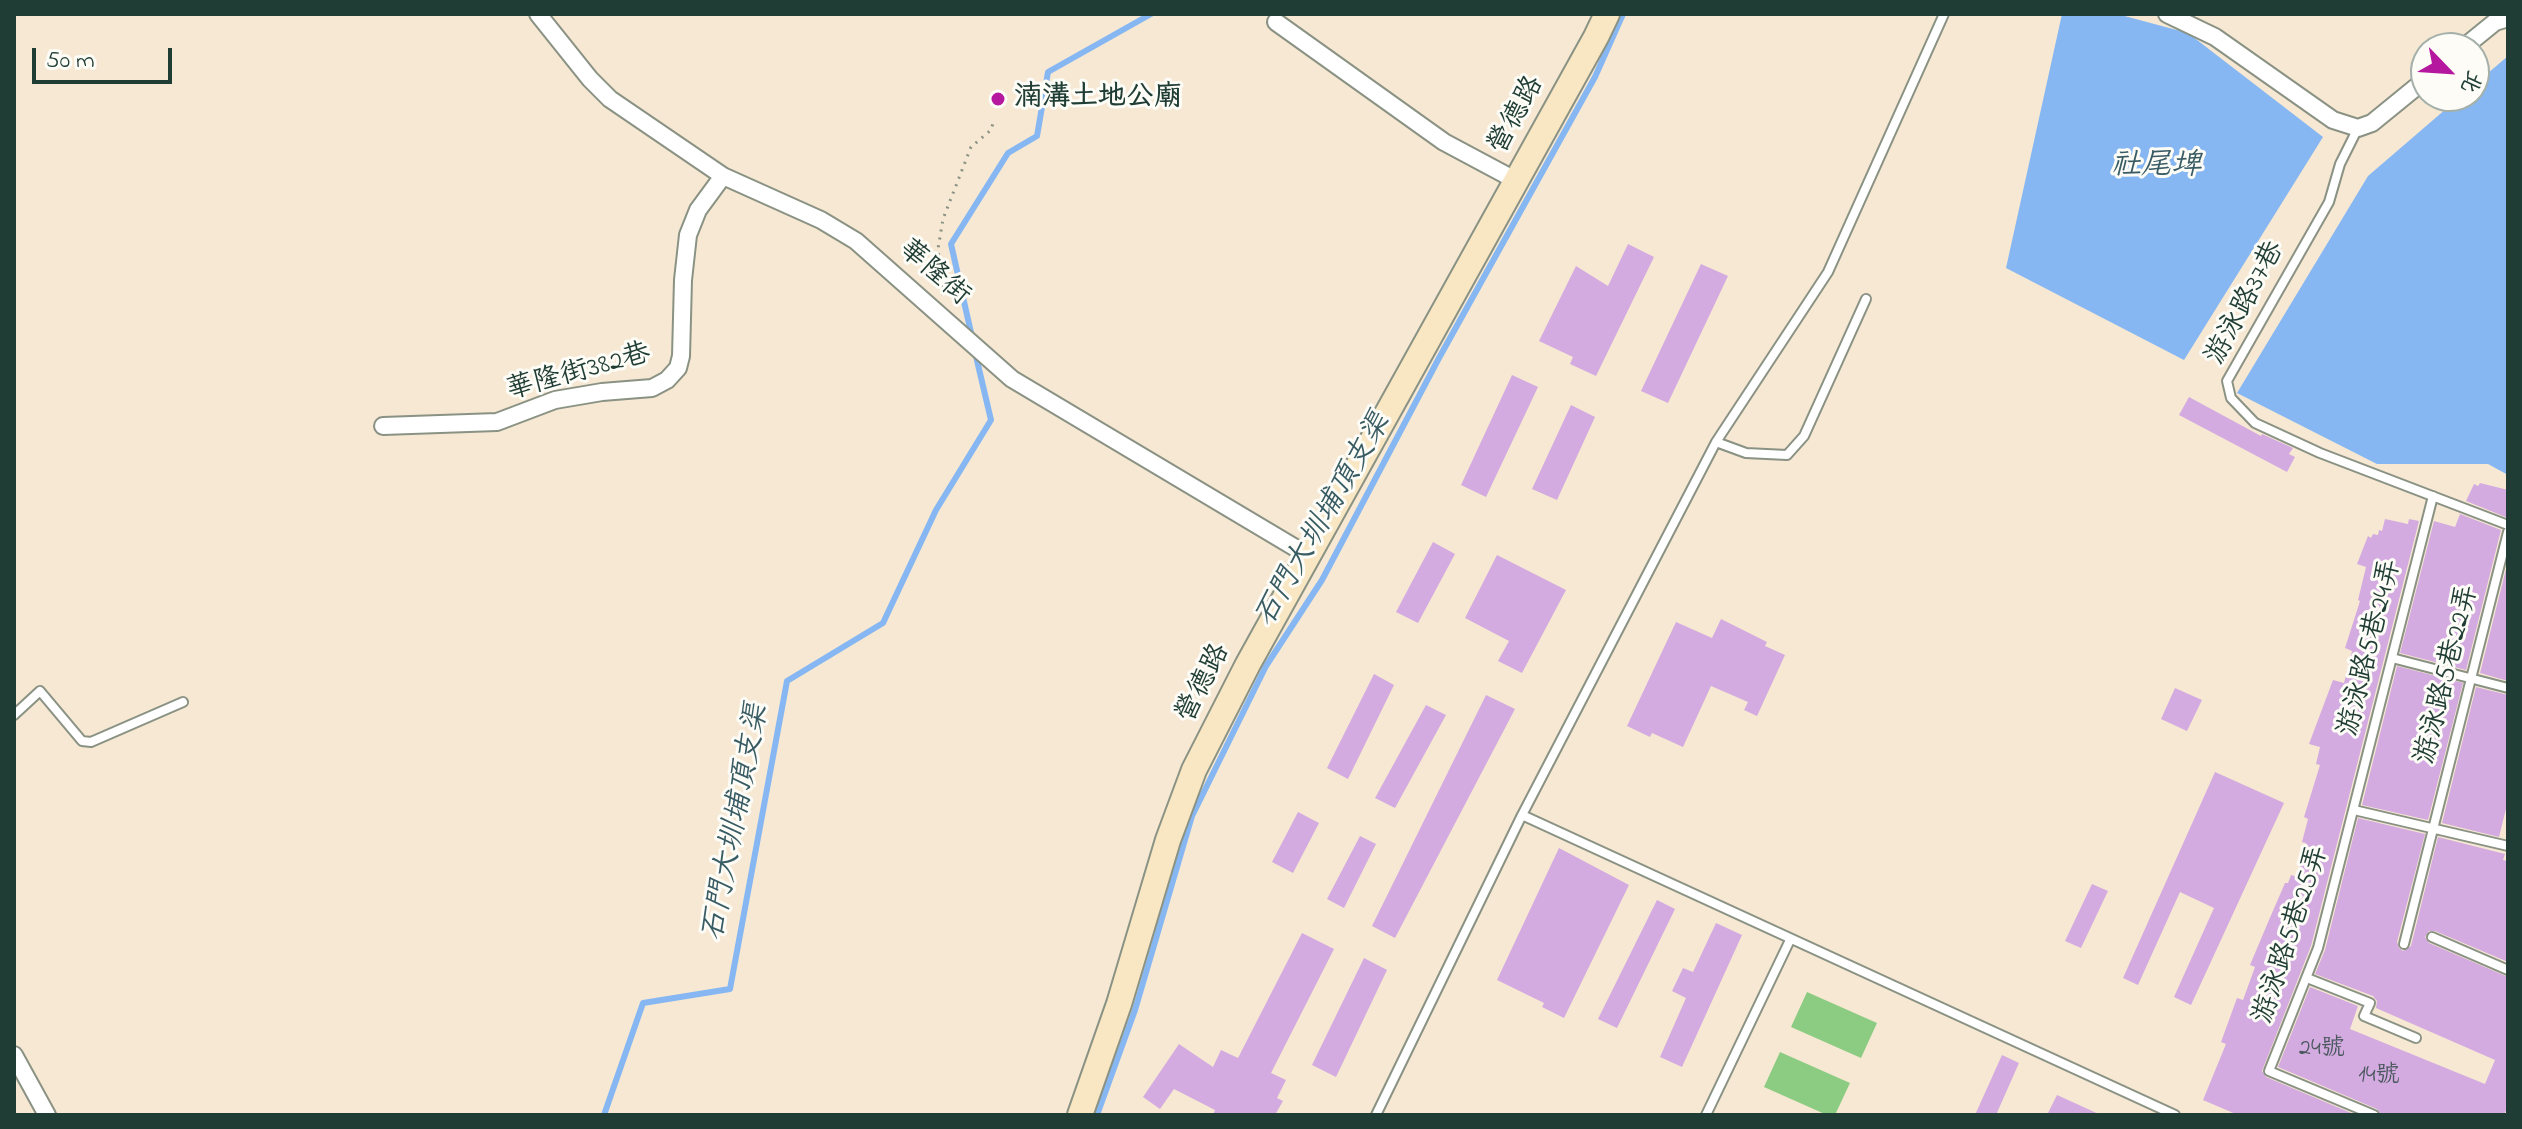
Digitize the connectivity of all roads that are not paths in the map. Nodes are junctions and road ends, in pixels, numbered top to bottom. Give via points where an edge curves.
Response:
1 (538, 14) edge
2 (1607, 14) edge
3 (1944, 14) edge
4 (2167, 14) edge
5 (2508, 18) edge
6 (1276, 22) dead end
7 (2483, 32) edge
8 (2410, 92) edge
9 (2358, 128) junction
10 (723, 176) junction
11 (1517, 181) junction
12 (1866, 299) dead end
13 (383, 426) dead end
14 (1716, 442) junction
15 (2433, 496) junction
16 (2508, 525) edge
17 (2508, 532) edge
18 (1309, 556) junction
19 (2392, 658) junction
20 (2472, 679) junction
21 (2508, 688) edge
22 (183, 702) dead end
23 (14, 715) edge
24 (2354, 810) junction
25 (1522, 815) junction
26 (2432, 829) junction
27 (2508, 846) edge
28 (2432, 937) dead end
29 (1790, 940) junction
30 (2404, 944) dead end
31 (2508, 970) edge
32 (2307, 978) junction
33 (2416, 1038) dead end
34 (14, 1055) edge
35 (21, 1083) edge
36 (47, 1115) edge
37 (1080, 1115) edge
38 (1376, 1115) edge
39 (1706, 1115) edge
40 (2175, 1115) edge
41 (2374, 1115) edge

1 - 10 street, 華隆街 via 610,99
2 - 11 street, 營德路
3 - 14 lane via 1828,272
4 - 9 street via 2215,37 2333,120
5 - 7 street
6 - 11 street via 1444,142
8 - 9 street
9 - 15 lane, 游泳路37巷 via 2329,202 2227,381 2231,398 2255,423
10 - 13 street, 華隆街382巷 via 698,210 688,235 681,356 667,380 652,388 555,400 497,422
10 - 18 street, 華隆街 via 856,241 1012,379
11 - 18 street, 營德路
12 - 14 lane via 1804,436 1787,455 1746,453
14 - 25 lane
15 - 16 lane, 游泳路37巷
15 - 19 lane, 游泳路5巷24弄
17 - 20 lane, 游泳路5巷22弄
18 - 37 street, 營德路 via 1194,770
19 - 20 lane
19 - 24 lane, 游泳路5巷24弄
20 - 21 lane
20 - 26 lane, 游泳路5巷22弄
22 - 23 lane via 91,742 82,741 40,691
24 - 26 lane
24 - 32 lane, 游泳路5巷25弄
25 - 29 lane
25 - 38 lane
26 - 27 lane
26 - 30 lane, 游泳路5巷22弄
28 - 31 lane
29 - 39 lane
29 - 40 lane
32 - 33 lane via 2370,1003 2364,1016
32 - 41 lane, 游泳路5巷25弄 via 2269,1071
34 - 35 street
35 - 36 street

